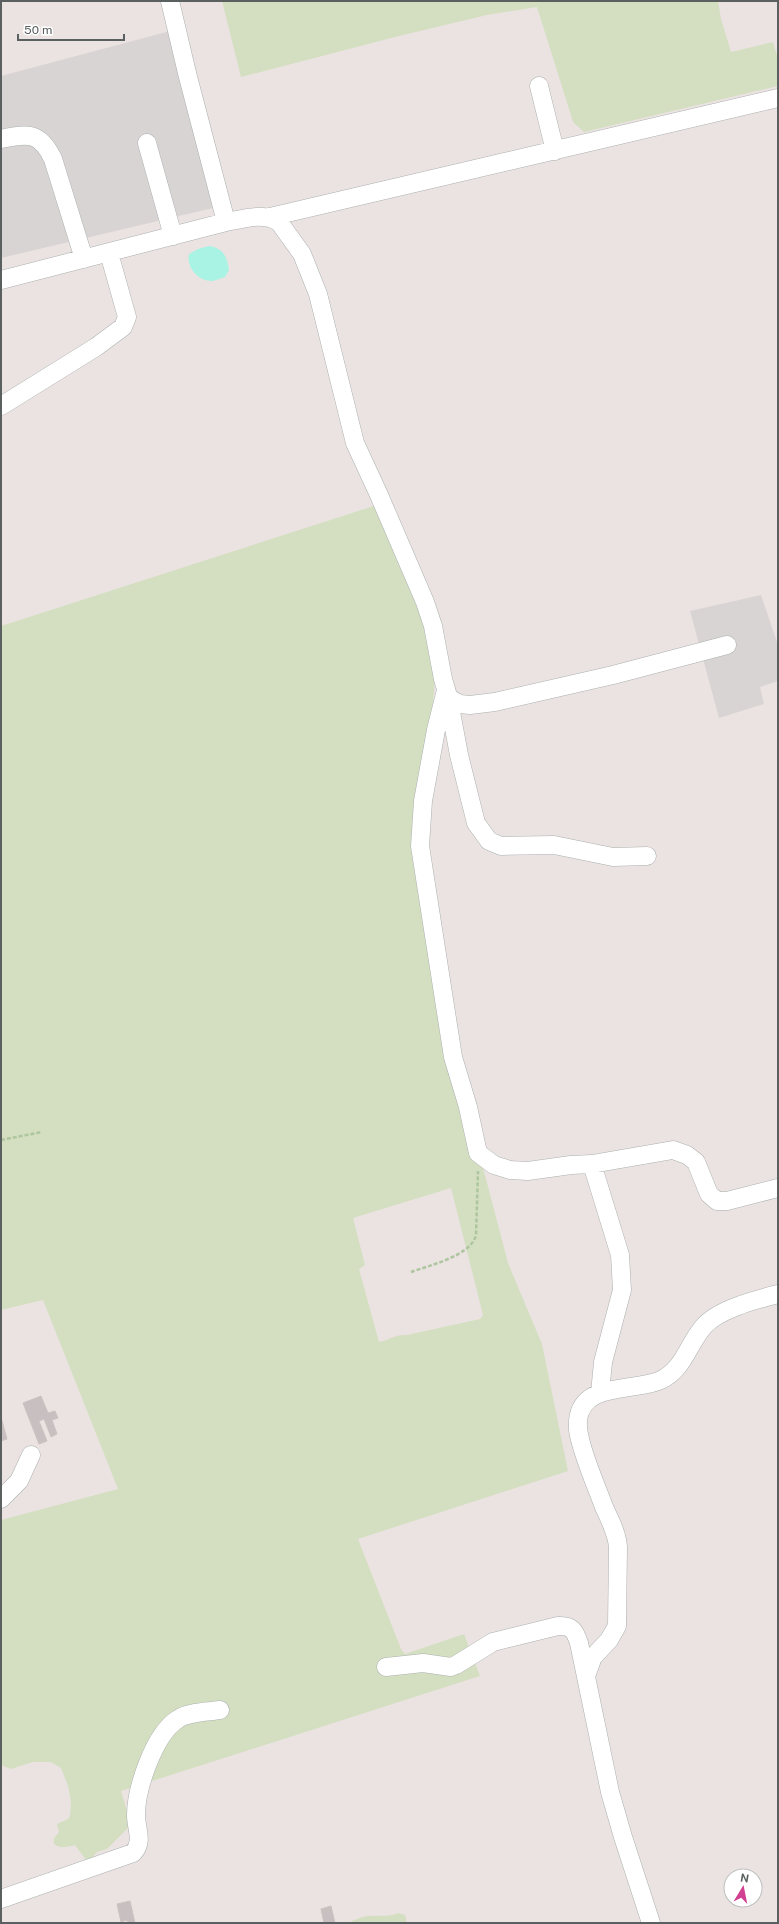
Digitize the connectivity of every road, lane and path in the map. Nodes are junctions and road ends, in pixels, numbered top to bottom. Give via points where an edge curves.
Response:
1 (170, 1) edge
2 (539, 86) dead end
3 (778, 98) edge
4 (1, 138) edge
5 (147, 143) dead end
6 (555, 151) junction
7 (270, 217) junction
8 (226, 222) junction
9 (173, 236) junction
10 (109, 253) junction
11 (84, 259) junction
12 (1, 280) edge
13 (1, 406) edge
14 (727, 645) dead end
15 (447, 693) junction
16 (647, 856) dead end
17 (42, 1132) dead end
18 (1, 1140) edge
19 (478, 1153) junction
20 (592, 1164) junction
21 (778, 1188) edge
22 (411, 1272) dead end
23 (778, 1294) edge
24 (600, 1393) junction
25 (31, 1455) dead end
26 (1, 1499) edge
27 (386, 1667) dead end
28 (586, 1676) junction
29 (220, 1710) dead end
30 (1, 1899) edge
31 (651, 1923) edge

1 - 8 lane
2 - 6 lane
3 - 6 lane
4 - 11 lane via 31,136 46,145 53,159
5 - 9 lane
6 - 7 lane
7 - 8 lane via 251,217
7 - 15 lane via 279,222 302,254 311,273 355,443 425,602 433,626
8 - 9 lane
9 - 10 lane
10 - 11 lane
10 - 13 lane via 127,317 123,327 96,347
11 - 12 lane
14 - 15 lane via 495,702 460,704
15 - 16 lane via 476,823 489,841 501,846 554,845 613,857
15 - 19 lane via 436,730 423,801 420,846 453,1057
17 - 18 path
19 - 20 lane via 494,1165 518,1171
19 - 22 path via 475,1242 444,1261
20 - 21 lane via 673,1150 687,1155 696,1162 709,1194 717,1201 727,1201
20 - 24 lane via 620,1255 622,1290 603,1362
23 - 24 lane via 715,1316 699,1332 678,1367 662,1380 640,1387
24 - 28 lane via 583,1406 578,1418 578,1428 589,1470 617,1540 619,1619 614,1632 593,1657
25 - 26 lane via 19,1481
27 - 28 lane via 423,1663 451,1667 493,1642 564,1625 576,1632
28 - 31 lane via 610,1792
29 - 30 lane via 178,1718 158,1742 141,1780 136,1812 139,1842 133,1853

